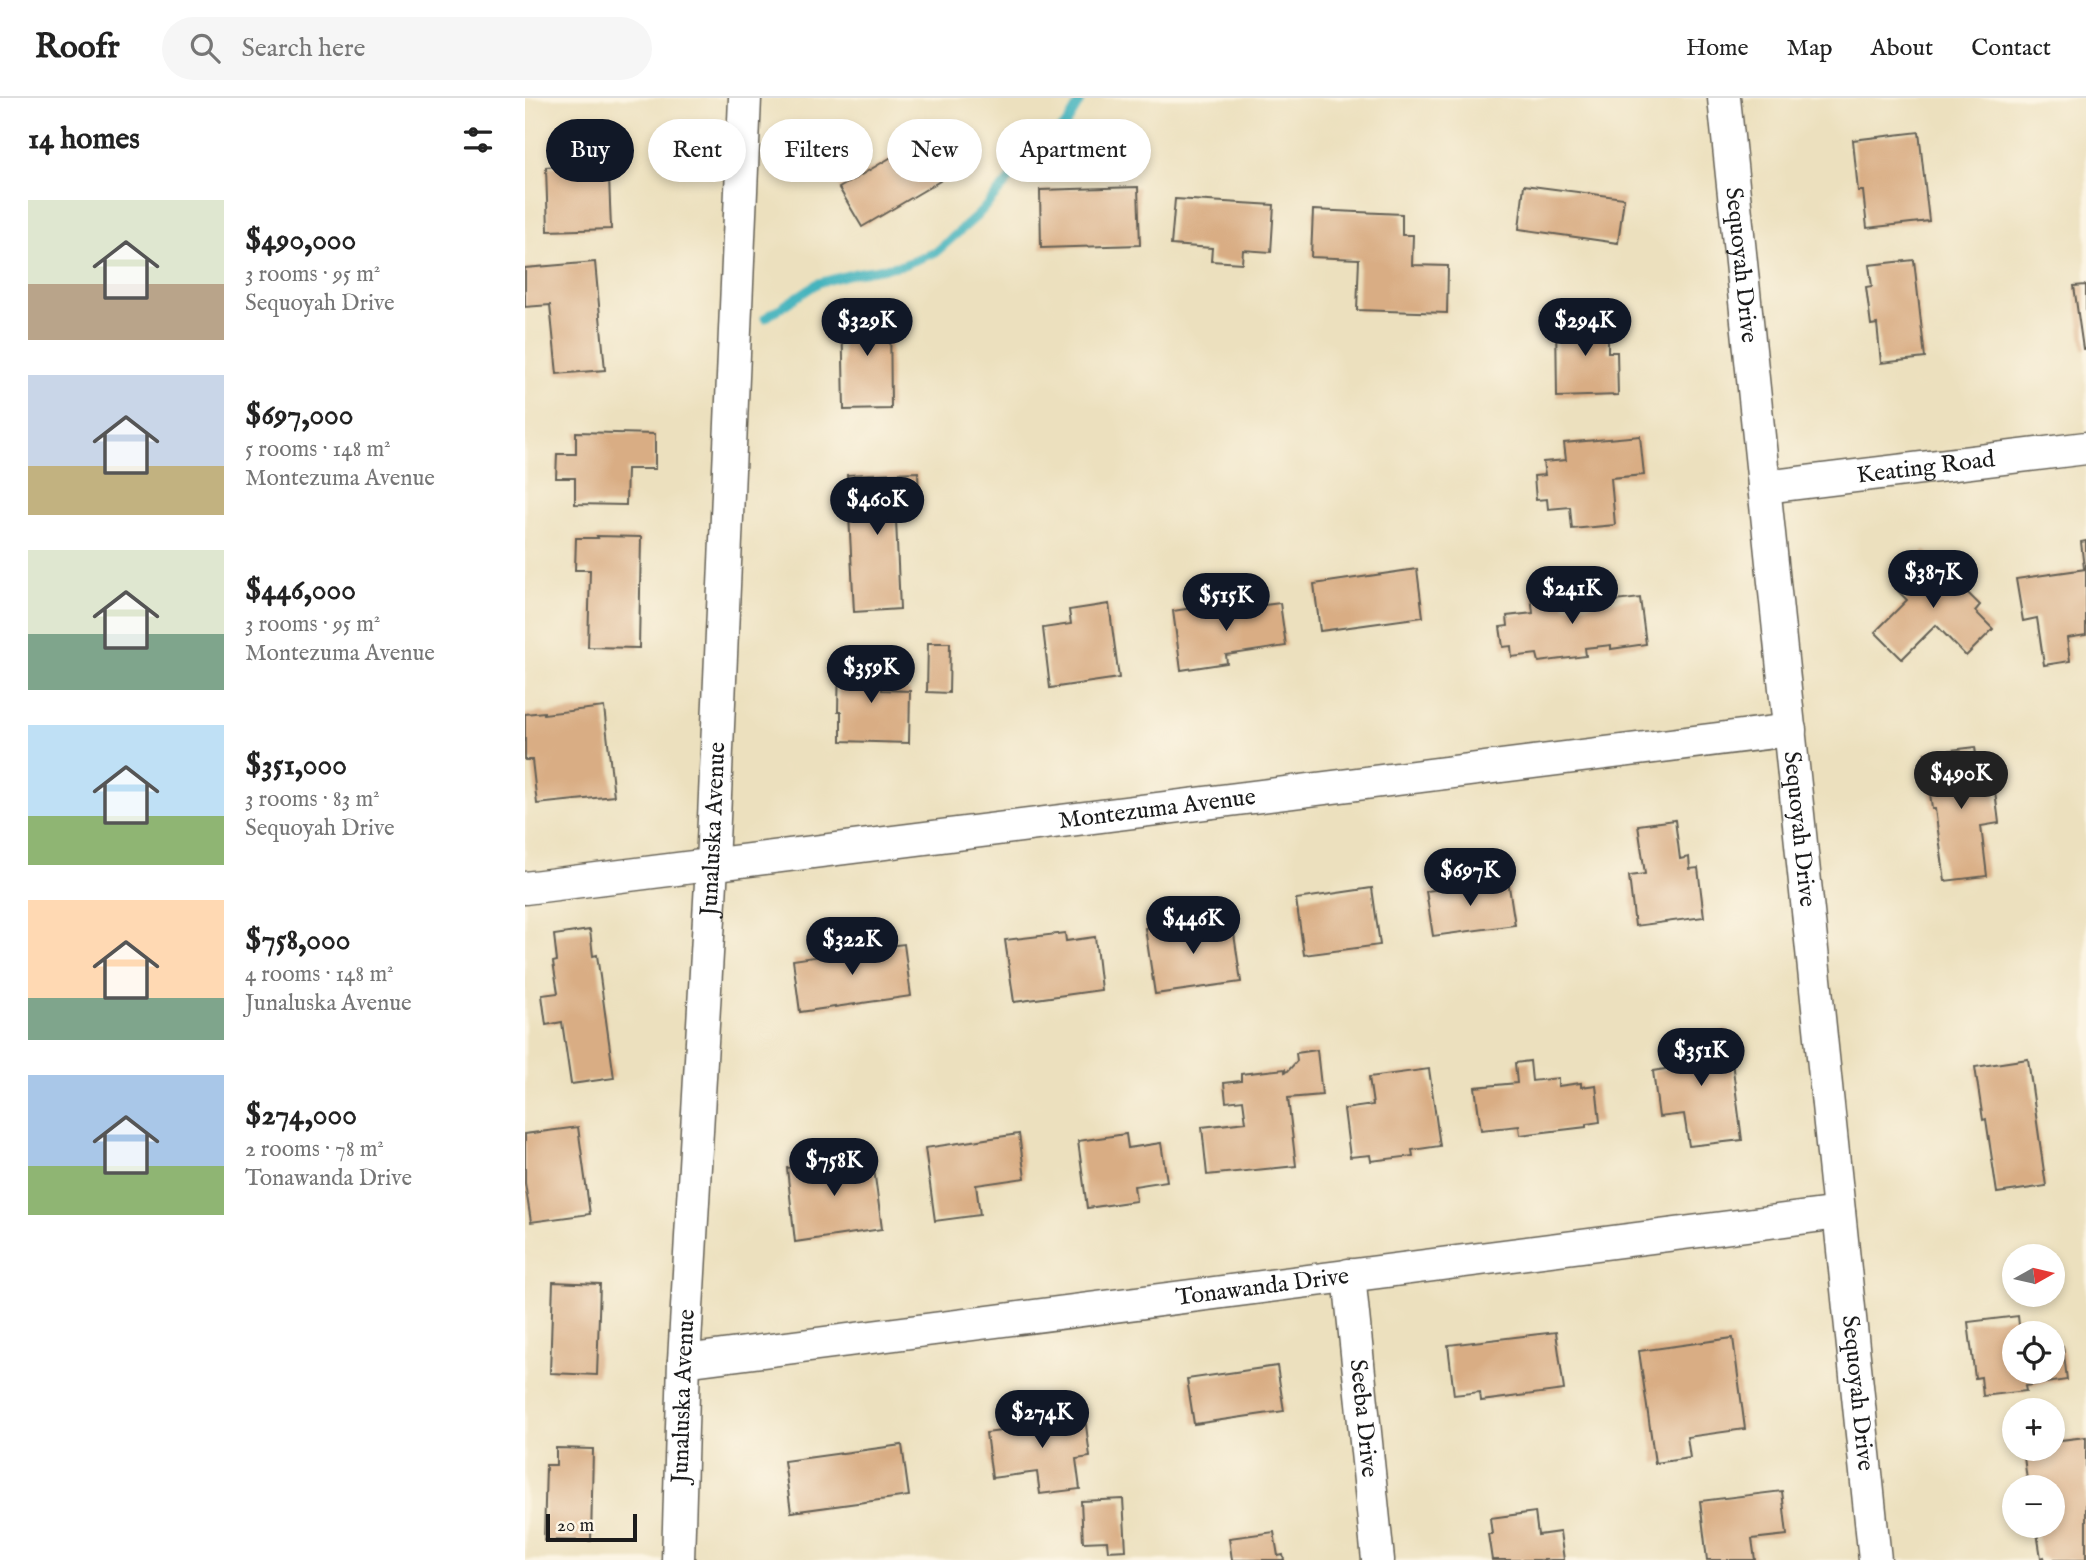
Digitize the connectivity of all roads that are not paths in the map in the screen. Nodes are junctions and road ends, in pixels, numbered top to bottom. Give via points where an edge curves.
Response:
1 (745, 98) edge
2 (1724, 98) edge
3 (2086, 448) edge
4 (1764, 487) junction
5 (1790, 730) junction
6 (712, 865) junction
7 (525, 888) edge
8 (1839, 1213) junction
9 (1349, 1275) junction
10 (684, 1361) junction
11 (678, 1560) edge
12 (1378, 1560) edge
13 (1875, 1560) edge

1 - 6 street, Junaluska Avenue
2 - 4 street, Sequoyah Drive
3 - 4 street, Keating Road
4 - 5 street, Sequoyah Drive
5 - 6 street, Montezuma Avenue
5 - 8 street, Sequoyah Drive
6 - 7 street, Montezuma Avenue
6 - 10 street, Junaluska Avenue
8 - 9 street, Tonawanda Drive
8 - 13 street, Sequoyah Drive
9 - 10 street, Tonawanda Drive
9 - 12 street, Seeba Drive
10 - 11 street, Junaluska Avenue

